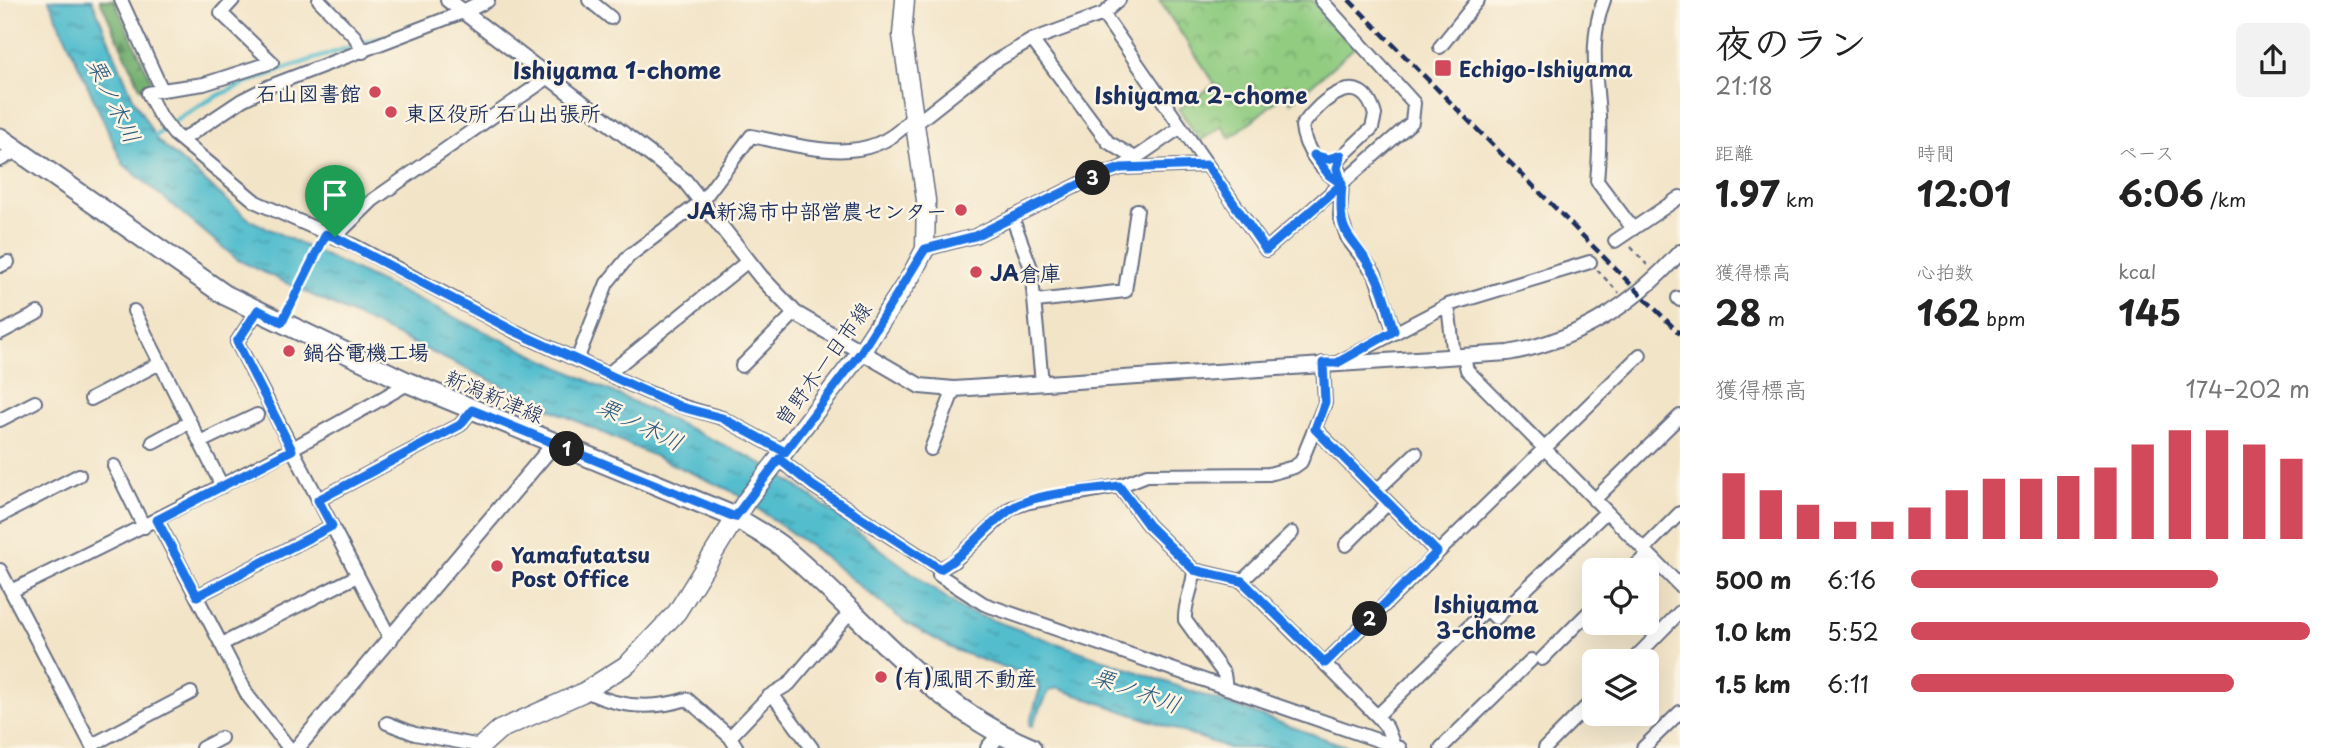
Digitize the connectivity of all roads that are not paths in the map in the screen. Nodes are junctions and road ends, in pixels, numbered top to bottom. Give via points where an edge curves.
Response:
1 (121, 0) edge
2 (233, 0) edge
3 (319, 0) edge
4 (448, 0) edge
5 (486, 0) edge
6 (589, 0) edge
7 (905, 0) edge
8 (1119, 0) edge
9 (1321, 0) edge
10 (1478, 0) edge
11 (1604, 0) edge
12 (463, 12) junction
13 (1103, 14) junction
14 (611, 18) dead end
15 (1032, 40) junction
16 (1440, 47) dead end
17 (363, 52) junction
18 (549, 77) junction
19 (162, 90) junction
20 (914, 120) junction
21 (1181, 127) junction
22 (0, 138) edge
23 (182, 140) junction
24 (18, 150) junction
25 (1314, 155) junction
26 (1341, 155) junction
27 (1135, 158) junction
28 (0, 159) edge
29 (1207, 165) junction
30 (1121, 168) junction
31 (1342, 184) junction
32 (1680, 197) edge
33 (702, 201) junction
34 (1138, 210) dead end
35 (1012, 217) junction
36 (1633, 229) junction
37 (331, 236) junction
38 (1618, 239) road end
39 (925, 249) junction
40 (1680, 252) edge
41 (748, 261) junction
42 (1590, 262) road end
43 (1036, 301) junction
44 (1448, 305) junction
45 (258, 310) junction
46 (134, 312) dead end
47 (38, 313) dead end
48 (795, 313) junction
49 (1394, 331) junction
50 (0, 333) edge
51 (861, 352) junction
52 (1640, 355) dead end
53 (1459, 357) junction
54 (577, 360) junction
55 (160, 363) junction
56 (1330, 363) junction
57 (742, 366) dead end
58 (608, 374) junction
59 (409, 383) junction
60 (1042, 383) junction
61 (954, 389) junction
62 (92, 399) dead end
63 (35, 402) dead end
64 (472, 410) junction
65 (257, 415) dead end
66 (1680, 416) edge
67 (0, 420) edge
68 (190, 422) junction
69 (1315, 429) junction
70 (153, 442) dead end
71 (200, 442) junction
72 (554, 444) junction
73 (1545, 448) junction
74 (931, 449) dead end
75 (292, 450) junction
76 (1416, 453) dead end
77 (779, 459) junction
78 (114, 466) dead end
79 (79, 475) dead end
80 (222, 486) junction
81 (1119, 486) junction
82 (1376, 491) junction
83 (318, 500) junction
84 (1594, 500) junction
85 (1388, 503) junction
86 (741, 509) junction
87 (1606, 512) junction
88 (1680, 513) edge
89 (0, 516) edge
90 (157, 520) junction
91 (332, 526) junction
92 (144, 527) junction
93 (1292, 533) dead end
94 (1346, 545) dead end
95 (1646, 551) junction
96 (1437, 552) junction
97 (1640, 558) edge
98 (940, 569) junction
99 (0, 570) edge
100 (1194, 570) junction
101 (358, 576) junction
102 (1242, 581) junction
103 (1680, 586) edge
104 (11, 591) junction
105 (197, 596) junction
106 (850, 612) junction
107 (1680, 612) edge
108 (1582, 618) edge
109 (391, 640) junction
110 (222, 645) junction
111 (1644, 649) edge
112 (1325, 663) junction
113 (1226, 688) junction
114 (586, 691) junction
115 (191, 693) dead end
116 (772, 694) junction
117 (1582, 711) edge
118 (1680, 712) edge
119 (1377, 716) junction
120 (387, 723) dead end
121 (221, 738) dead end
122 (993, 741) edge
123 (734, 743) edge
124 (93, 746) edge
125 (480, 747) edge
126 (1397, 747) edge
127 (202, 748) edge
128 (289, 748) edge
129 (296, 748) edge
130 (812, 748) edge
131 (1031, 748) edge
132 (1441, 748) edge
133 (1545, 748) edge
134 (1643, 748) edge

1 - 19 street
2 - 19 street via 221,13 272,62 204,84
3 - 17 street via 355,37
4 - 12 street
5 - 12 street
6 - 14 street
7 - 20 main road via 902,35
8 - 13 street
9 - 31 street via 1414,103 1412,122
10 - 16 street
11 - 36 street via 1593,51 1600,142 1597,181
12 - 17 street
12 - 18 street
13 - 15 street
13 - 21 street
15 - 20 street
15 - 27 street via 1108,142
17 - 23 street via 270,86
18 - 33 street via 685,181
18 - 37 street via 373,200
19 - 23 street via 148,93 158,113
20 - 33 street via 876,147 830,151 751,136
20 - 39 main road via 926,200
21 - 27 street
21 - 29 street
22 - 24 main road, 新潟新津線
23 - 37 street via 256,202
24 - 28 street
24 - 45 main road, 新潟新津線 via 225,295
25 - 26 street via 1328,159
25 - 26 street via 1304,142 1302,126 1340,90 1349,88 1363,94 1376,115 1372,128
25 - 31 street
26 - 31 street via 1337,168
27 - 30 street
29 - 30 street
29 - 31 street via 1266,250
30 - 35 street
31 - 49 street via 1339,216 1348,239 1375,274
32 - 36 street
33 - 41 street
33 - 54 street via 629,256 607,283
34 - 43 street via 1125,291
35 - 39 street via 975,236
35 - 43 street via 1031,268
36 - 38 street
37 - 54 street
39 - 51 main road, 曽野木一日市線
40 - 53 street via 1628,303 1596,323 1553,342 1508,353
41 - 48 street
41 - 58 street
42 - 44 street
43 - 60 street
44 - 49 street
44 - 53 street
45 - 59 main road, 新潟新津線
45 - 75 street via 237,342
46 - 55 street
47 - 50 street
48 - 51 street
48 - 57 street
49 - 56 street
51 - 61 street via 920,386
51 - 77 main road, 曽野木一日市線
52 - 73 street
53 - 56 street
53 - 73 street
54 - 58 street
55 - 62 street
55 - 68 street
56 - 60 street
56 - 69 street via 1325,402
58 - 77 street via 681,407 722,418
59 - 64 main road, 新潟新津線
59 - 75 street
60 - 61 street
61 - 74 street
63 - 67 street
64 - 72 main road, 新潟新津線
64 - 83 street via 460,425
65 - 71 street
66 - 84 street
68 - 70 street
68 - 71 street
69 - 81 street via 1301,462 1294,467 1269,474 1147,475
69 - 82 street
71 - 80 street
72 - 86 main road, 新潟新津線
72 - 109 street
73 - 84 street
73 - 96 street
75 - 80 street
75 - 83 street
76 - 82 street
77 - 86 main road, 曽野木一日市線
77 - 98 street
78 - 92 street
79 - 89 street
80 - 90 street
81 - 98 street via 1011,508
81 - 100 street via 1148,525
82 - 85 street
83 - 91 street
84 - 87 street
85 - 94 street
85 - 96 street
86 - 106 main road, 新潟新津線
86 - 114 main road, 曽野木一日市線 via 677,612 628,664
87 - 95 street
87 - 119 street via 1496,618 1487,609
88 - 95 street
90 - 92 street
90 - 105 street
91 - 101 street
91 - 105 street
92 - 104 street
93 - 102 street
95 - 97 street
95 - 103 street
96 - 112 street
98 - 113 street via 939,575 984,604
99 - 104 street
100 - 102 street
100 - 113 street via 1185,620 1224,674
101 - 109 street
101 - 110 street
102 - 112 street
104 - 124 street
105 - 110 street
106 - 116 street via 789,684
106 - 122 main road, 新潟新津線
107 - 111 street
108 - 132 street
109 - 129 street
110 - 128 street via 248,696
112 - 119 street
113 - 126 street
114 - 123 street via 606,701 638,706 664,706 687,699
114 - 125 main road, 曽野木一日市線 via 499,730
115 - 124 street
116 - 123 street
116 - 130 street
117 - 133 street
118 - 134 street
119 - 126 street
120 - 125 street via 415,734
121 - 127 street
122 - 131 main road, 新潟新津線

